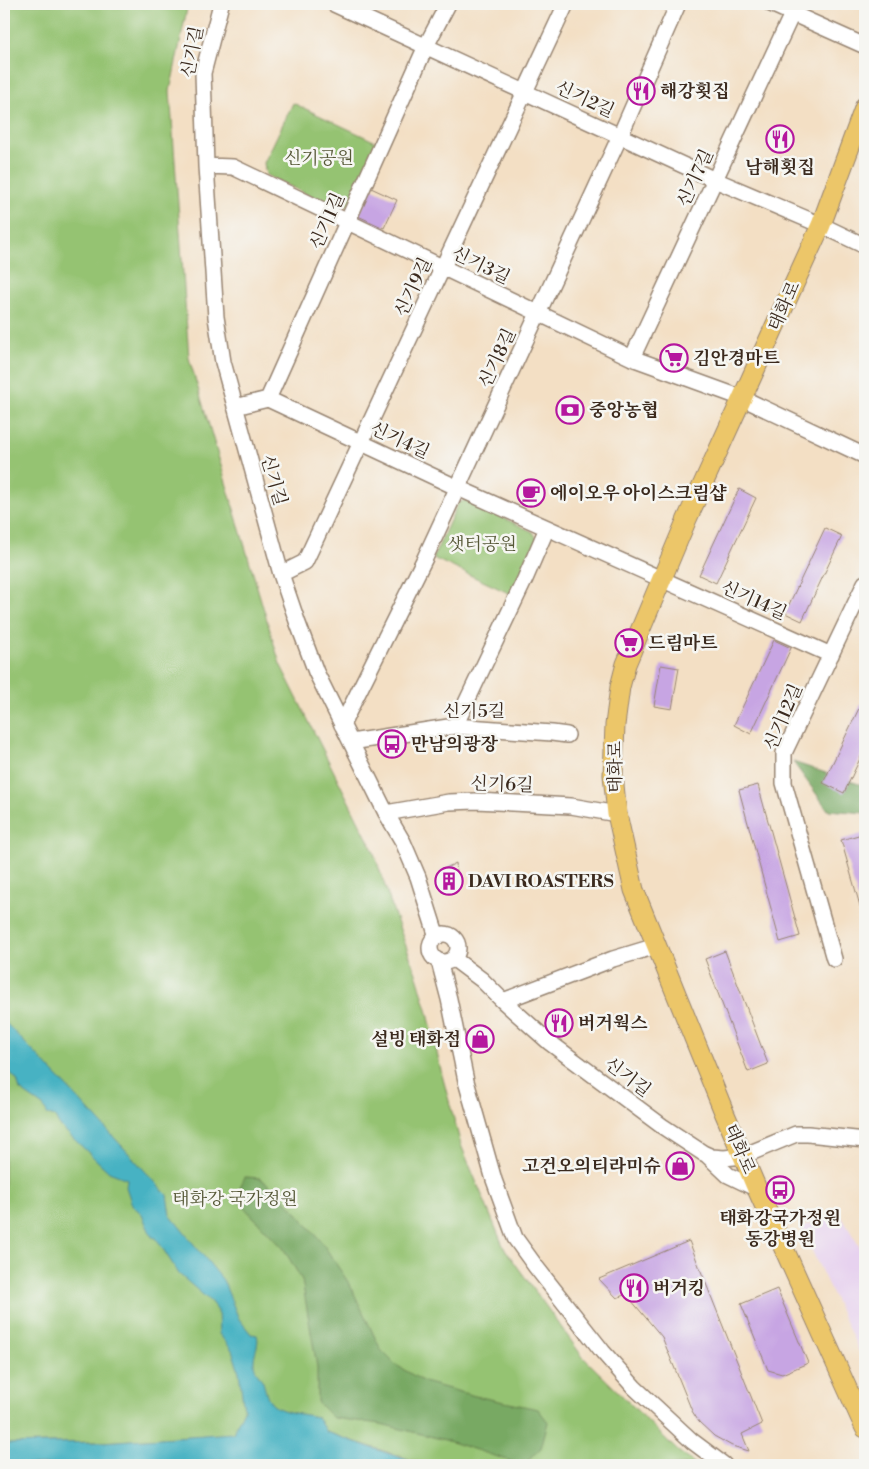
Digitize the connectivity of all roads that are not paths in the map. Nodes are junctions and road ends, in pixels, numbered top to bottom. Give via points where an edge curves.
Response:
1 (221, 4) edge
2 (334, 4) edge
3 (448, 4) edge
4 (566, 4) edge
5 (678, 4) edge
6 (770, 4) edge
7 (792, 14) junction
8 (426, 46) junction
9 (865, 46) edge
10 (525, 92) junction
11 (865, 106) edge
12 (620, 136) junction
13 (206, 166) junction
14 (715, 180) junction
15 (347, 221) junction
16 (821, 225) junction
17 (865, 246) edge
18 (443, 267) junction
19 (538, 313) junction
20 (632, 358) junction
21 (742, 398) junction
22 (268, 399) junction
23 (235, 407) junction
24 (361, 442) junction
25 (865, 456) edge
26 (458, 488) junction
27 (547, 528) junction
28 (281, 574) junction
29 (662, 579) junction
30 (865, 583) edge
31 (831, 655) junction
32 (342, 725) junction
33 (455, 726) junction
34 (567, 735) dead end
35 (351, 742) junction
36 (386, 813) junction
37 (617, 814) junction
38 (437, 936) junction
39 (656, 946) junction
40 (834, 959) dead end
41 (446, 960) junction
42 (503, 1001) junction
43 (865, 1140) edge
44 (707, 1155) junction
45 (743, 1156) junction
46 (757, 1189) junction
47 (865, 1428) edge
48 (724, 1465) edge

1 - 13 street, 신기길 via 203,73
2 - 8 street, 신기2길
3 - 8 street, 신기1길
4 - 10 street, 신기9길
5 - 12 street, 신기8길
6 - 7 street
7 - 9 street
7 - 14 street, 신기7길
8 - 10 street, 신기2길
8 - 15 street, 신기1길
10 - 12 street, 신기2길
10 - 18 street, 신기9길
11 - 16 main road, 태화로
12 - 14 street, 신기2길
12 - 19 street, 신기8길
13 - 15 street, 신기3길 via 233,167
13 - 23 street, 신기길 via 216,317
14 - 16 street, 신기2길
14 - 20 street, 신기7길
15 - 18 street, 신기3길
15 - 22 street, 신기1길
16 - 17 street, 신기2길
16 - 21 main road, 태화로
18 - 19 street, 신기3길
18 - 24 street, 신기9길
19 - 20 street, 신기3길
19 - 26 street, 신기8길
20 - 21 street, 신기3길
21 - 25 street, 신기3길
21 - 29 main road, 태화로
22 - 23 street
22 - 24 street, 신기4길
23 - 28 street, 신기길
24 - 26 street, 신기4길
24 - 28 street, 신기9길 via 306,562
26 - 27 street, 신기4길
26 - 32 street, 신기8길
27 - 29 street, 신기4길
27 - 33 street
28 - 32 street, 신기길 via 316,672
29 - 31 street, 신기14길
29 - 37 main road, 태화로 via 626,664 620,687 613,775
30 - 31 street, 신기12길
31 - 40 street, 신기12길 via 784,753 783,768 784,783
32 - 35 street, 신기길
33 - 34 street, 신기5길
33 - 35 street, 신기5길
35 - 36 street, 신기길
36 - 37 street, 신기6길 via 449,802 476,801 571,806
36 - 38 street, 신기길 via 418,877
37 - 39 main road, 태화로 via 634,890
38 - 41 street via 430,950 434,958
38 - 41 street via 446,935 455,940 457,954
39 - 42 street
39 - 45 main road, 태화로
41 - 42 street, 신기길 via 482,980
41 - 48 street via 449,999 466,1081 494,1180 515,1238 597,1345 634,1386 692,1441
42 - 44 street, 신기길 via 556,1048
43 - 45 street via 796,1134
44 - 45 street, 신기길 via 724,1158
44 - 46 street via 728,1175
45 - 46 main road, 태화로
46 - 47 main road, 태화로

